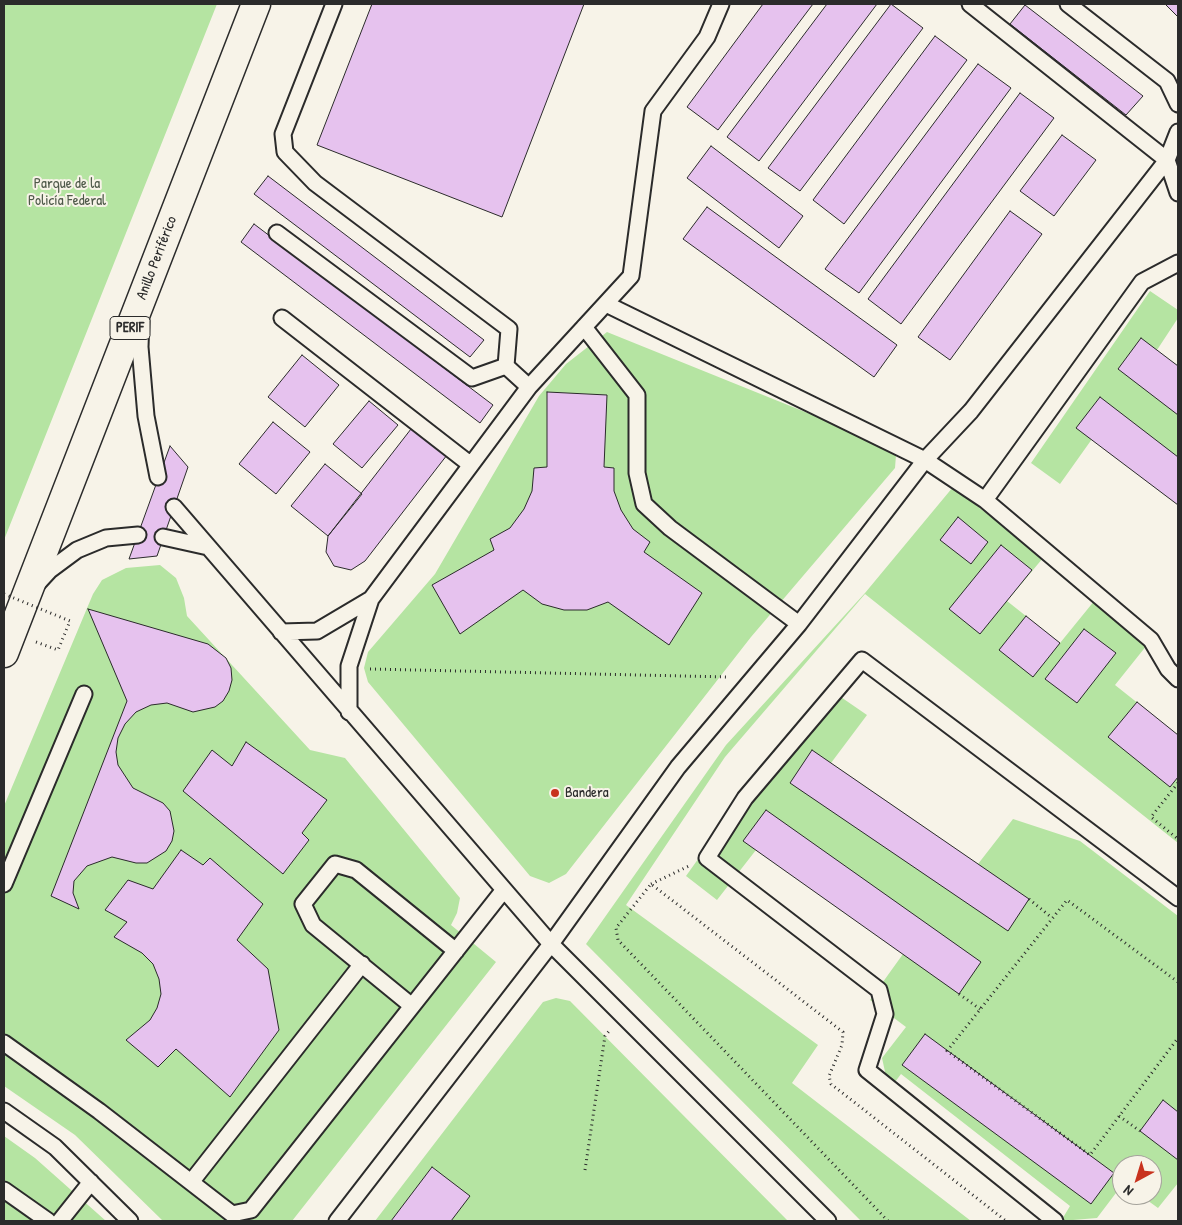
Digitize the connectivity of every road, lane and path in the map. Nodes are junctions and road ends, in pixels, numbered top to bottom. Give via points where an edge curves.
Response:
1 (256, 4) edge
2 (334, 4) edge
3 (721, 4) edge
4 (970, 4) edge
5 (1068, 4) edge
6 (1178, 104) edge
7 (1178, 132) edge
8 (1167, 160) junction
9 (1178, 193) edge
10 (277, 233) dead end
11 (1178, 263) edge
12 (141, 298) junction
13 (606, 304) junction
14 (282, 318) dead end
15 (584, 327) junction
16 (506, 366) junction
17 (529, 387) junction
18 (925, 460) junction
19 (471, 465) junction
20 (158, 477) dead end
21 (985, 500) junction
22 (174, 507) dead end
23 (138, 535) dead end
24 (163, 537) dead end
25 (208, 547) junction
26 (15, 596) edge
27 (371, 599) junction
28 (799, 624) junction
29 (281, 632) junction
30 (58, 650) dead end
31 (4, 653) edge
32 (364, 668) dead end
33 (754, 678) junction
34 (1178, 679) edge
35 (84, 694) dead end
36 (350, 712) junction
37 (1178, 783) edge
38 (1178, 839) edge
39 (707, 858) junction
40 (4, 884) edge
41 (651, 884) junction
42 (503, 891) junction
43 (1178, 898) edge
44 (1029, 899) dead end
45 (1051, 917) junction
46 (551, 944) junction
47 (456, 951) junction
48 (362, 964) junction
49 (1178, 982) edge
50 (959, 994) dead end
51 (412, 1006) junction
52 (980, 1009) junction
53 (622, 1017) junction
54 (1178, 1038) edge
55 (4, 1043) edge
56 (4, 1111) edge
57 (1119, 1116) junction
58 (1140, 1131) dead end
59 (585, 1170) dead end
60 (192, 1181) junction
61 (91, 1182) junction
62 (4, 1190) edge
63 (48, 1221) edge
64 (60, 1221) edge
65 (130, 1221) edge
66 (337, 1221) edge
67 (828, 1221) edge
68 (888, 1221) edge
69 (1006, 1221) edge
70 (1055, 1221) edge

1 - 12 main road, Anillo Periférico / PERIF
2 - 16 lane via 283,134 285,152 315,183 508,329
3 - 13 lane via 707,37 653,111 631,276
4 - 8 lane
5 - 6 lane via 1167,81
7 - 8 lane
8 - 9 lane
8 - 18 lane via 971,411
10 - 16 lane via 472,378
11 - 21 lane via 1142,282
12 - 20 lane via 140,347 146,416
12 - 26 main road, Anillo Periférico / PERIF
13 - 15 lane
13 - 18 lane
14 - 19 lane
15 - 17 lane
15 - 28 lane via 637,395 637,473 644,504 670,528
16 - 17 lane
17 - 19 lane
18 - 21 lane
18 - 28 lane
19 - 27 lane
21 - 34 lane via 1151,640 1168,669
22 - 25 lane
23 - 26 lane via 106,538 77,550
24 - 25 lane
25 - 29 lane
26 - 30 path, bridge via 70,621
26 - 31 main road, Anillo Periférico / PERIF
27 - 29 lane via 318,631
27 - 36 lane via 349,666
28 - 33 lane
29 - 36 lane
32 - 33 path
33 - 46 lane via 678,768
35 - 40 lane
36 - 42 lane
37 - 38 path via 1151,817
39 - 41 path
39 - 43 lane via 745,798 862,660
39 - 70 lane via 879,990 885,1014 867,1070
41 - 68 path via 616,928 618,940
41 - 69 path via 843,1032 842,1044 828,1076 831,1084
42 - 46 lane
42 - 47 lane
44 - 45 path
45 - 49 path via 1067,900
45 - 52 path
46 - 53 lane
46 - 66 lane
47 - 48 lane via 356,870 335,864 303,904 313,925
47 - 51 lane
48 - 51 lane
48 - 60 lane
50 - 52 path
51 - 60 lane via 251,1210 232,1214
52 - 57 path via 948,1051 1090,1155
53 - 59 path via 604,1036
53 - 67 lane
54 - 57 path
55 - 60 lane
56 - 61 lane via 56,1146
57 - 58 path
61 - 64 lane
61 - 65 lane
62 - 63 lane

